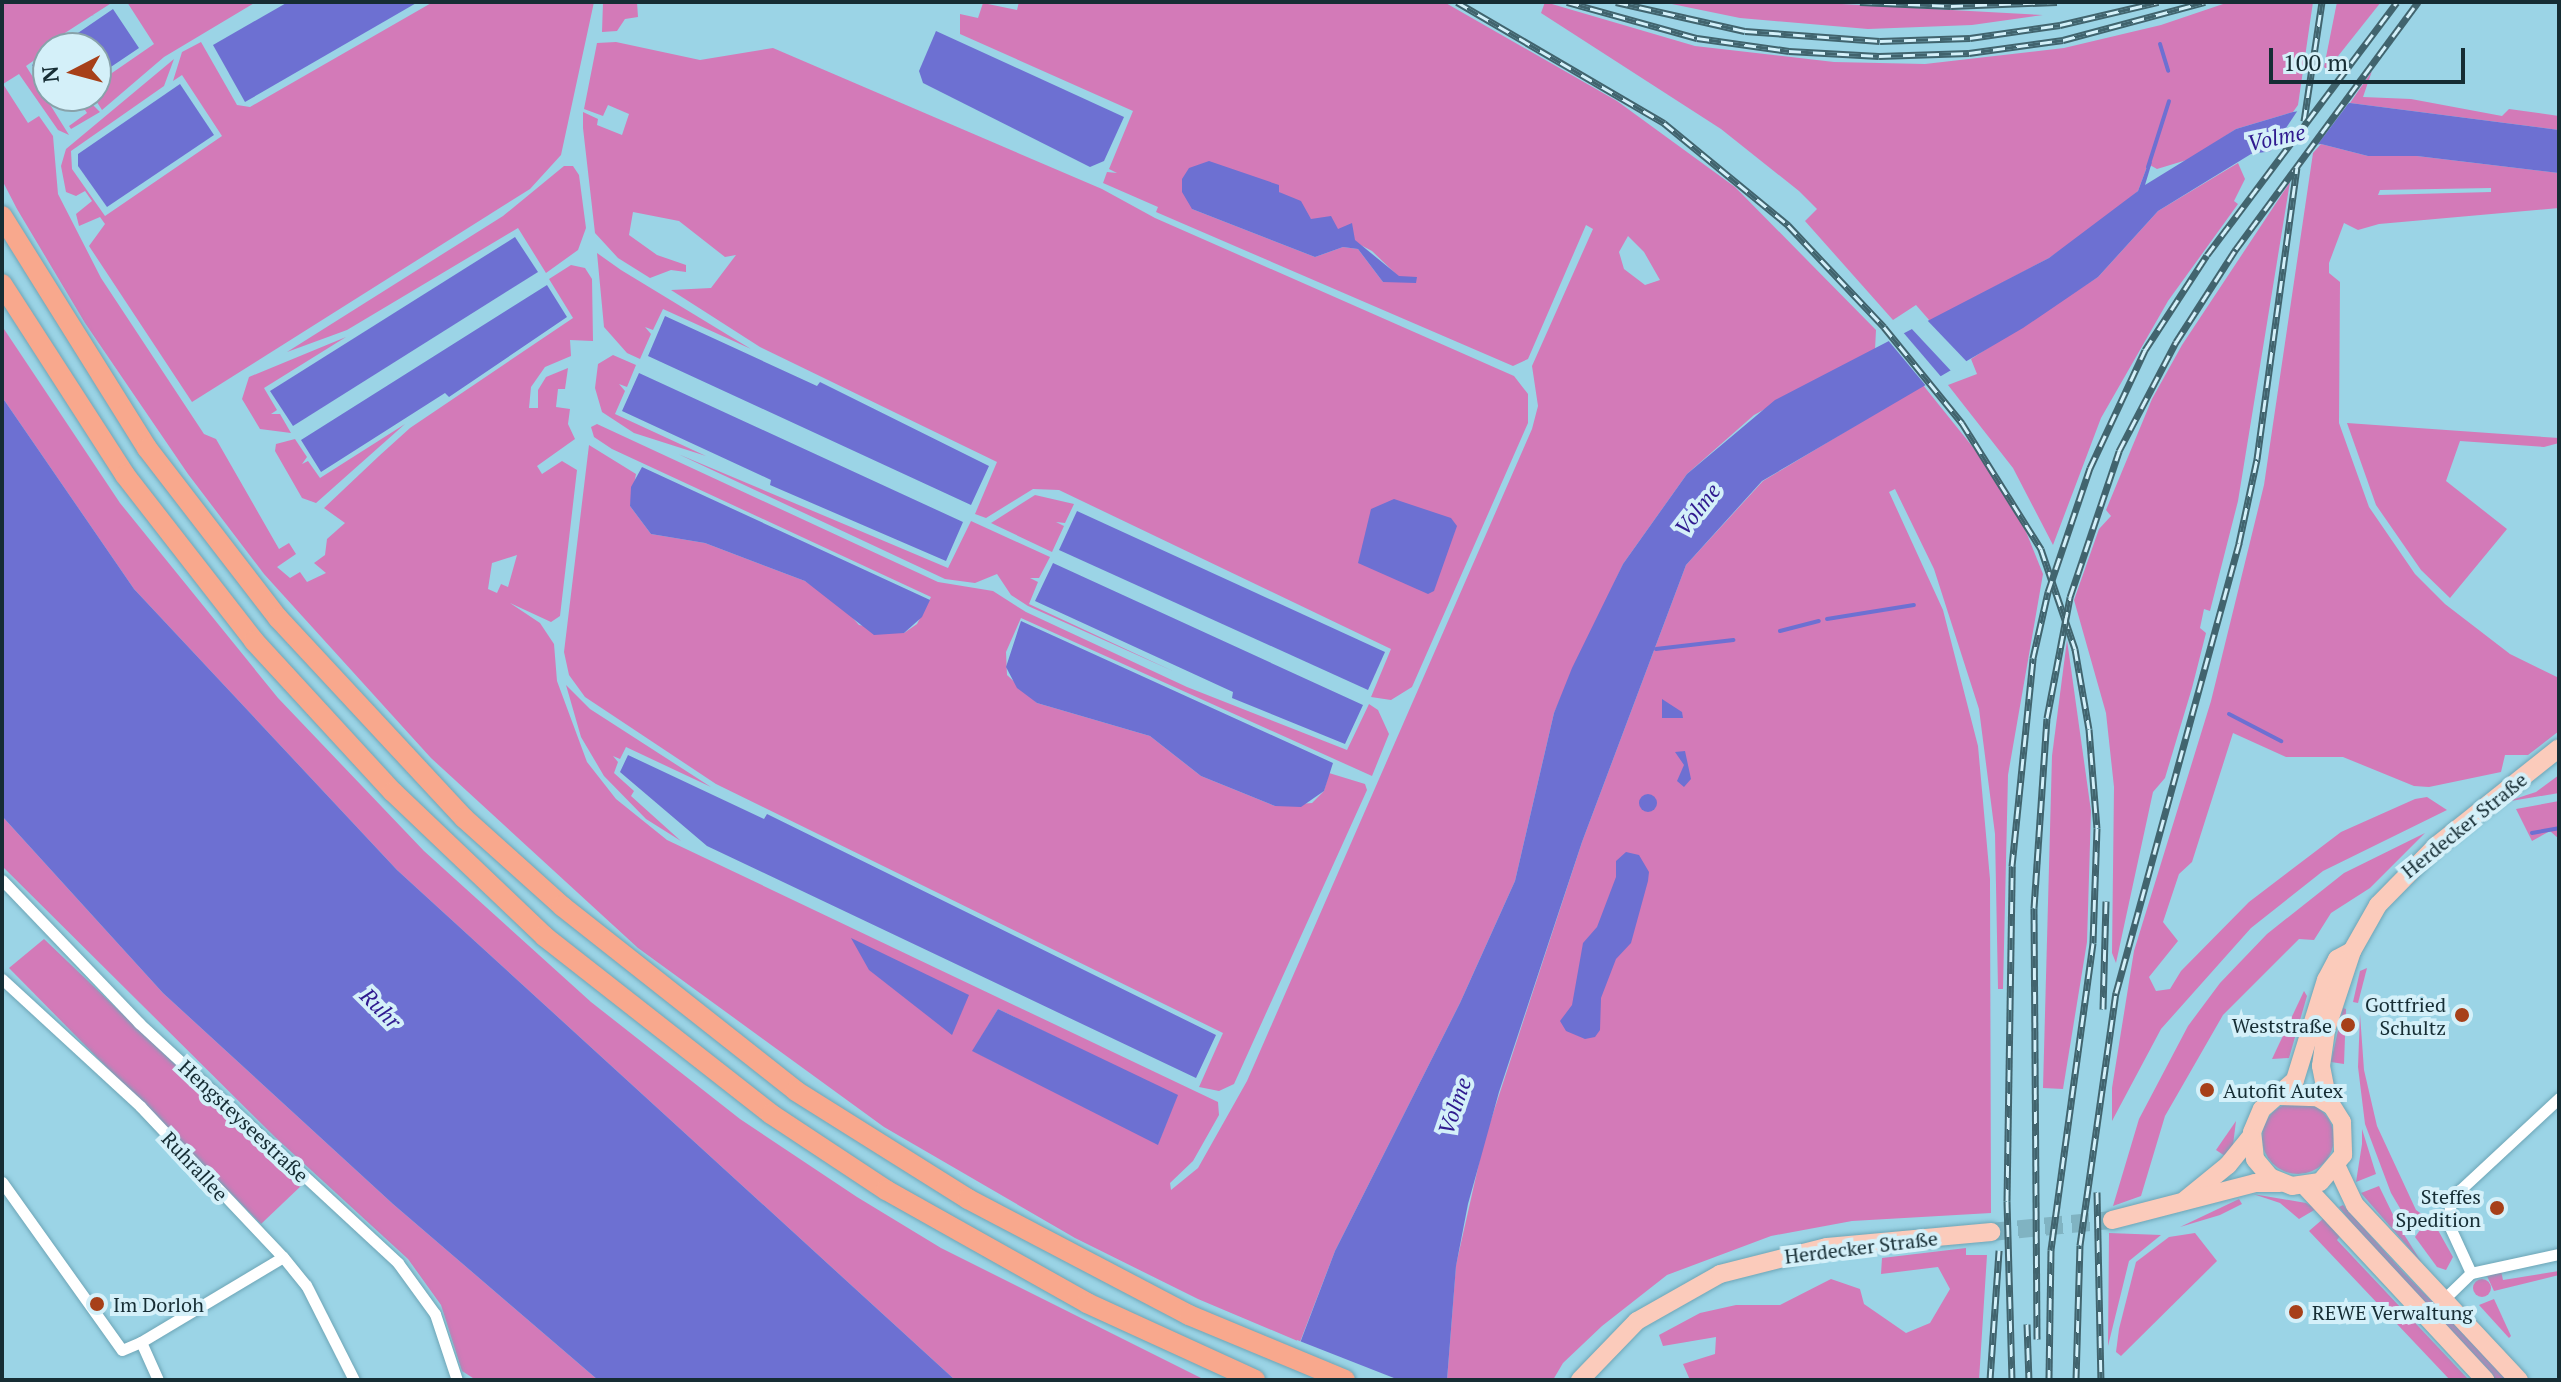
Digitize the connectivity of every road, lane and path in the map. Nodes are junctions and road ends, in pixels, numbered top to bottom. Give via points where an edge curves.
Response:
1 (2, 216) edge
2 (2, 284) edge
3 (2559, 748) edge
4 (2, 880) edge
5 (2352, 951) junction
6 (2, 979) edge
7 (2280, 1096) junction
8 (2559, 1098) edge
9 (2328, 1102) junction
10 (2251, 1137) junction
11 (2337, 1167) junction
12 (2, 1182) edge
13 (2280, 1183) junction
14 (2305, 1186) junction
15 (2185, 1200) junction
16 (2112, 1220) tunnel mouth
17 (1991, 1232) tunnel mouth
18 (2559, 1254) edge
19 (283, 1257) junction
20 (2471, 1273) junction
21 (2444, 1299) junction
22 (141, 1342) junction
23 (1248, 1377) edge
24 (158, 1380) edge
25 (354, 1380) edge
26 (457, 1380) edge
27 (1345, 1380) edge
28 (1580, 1380) edge
29 (2485, 1380) edge
30 (2519, 1380) edge

1 - 27 highway via 147,448 278,618 484,835 609,945 807,1099 968,1199 1253,1344
2 - 23 highway via 125,475 254,641 437,836 544,936 771,1114 886,1190 1087,1303
3 - 5 main road, Herdecker Straße via 2396,881
4 - 26 street, Hengsteyseestraße via 139,1023 398,1263 435,1314
5 - 7 main road, Herdecker Straße via 2337,959 2326,980 2299,1073
5 - 9 main road, Herdecker Straße via 2326,1030 2321,1066
6 - 19 street, Ruhrallee via 140,1106
7 - 9 main road via 2305,1094
7 - 10 main road, Herdecker Straße via 2260,1112
8 - 20 street via 2460,1190 2450,1207 2448,1223
9 - 11 main road, Herdecker Straße via 2345,1134
10 - 13 main road via 2259,1165
10 - 15 main road, Herdecker Straße via 2228,1165
11 - 14 main road
11 - 21 main road via 2355,1205
12 - 22 street via 122,1350
13 - 14 main road, Herdecker Straße
13 - 15 main road, Herdecker Straße via 2255,1183 2204,1200
14 - 29 main road
15 - 16 main road, Herdecker Straße
17 - 28 main road, Herdecker Straße via 1827,1247 1720,1274 1637,1321
18 - 20 street
19 - 22 street
19 - 25 street, Ruhrallee via 306,1285
20 - 21 street
21 - 30 main road
22 - 24 street

